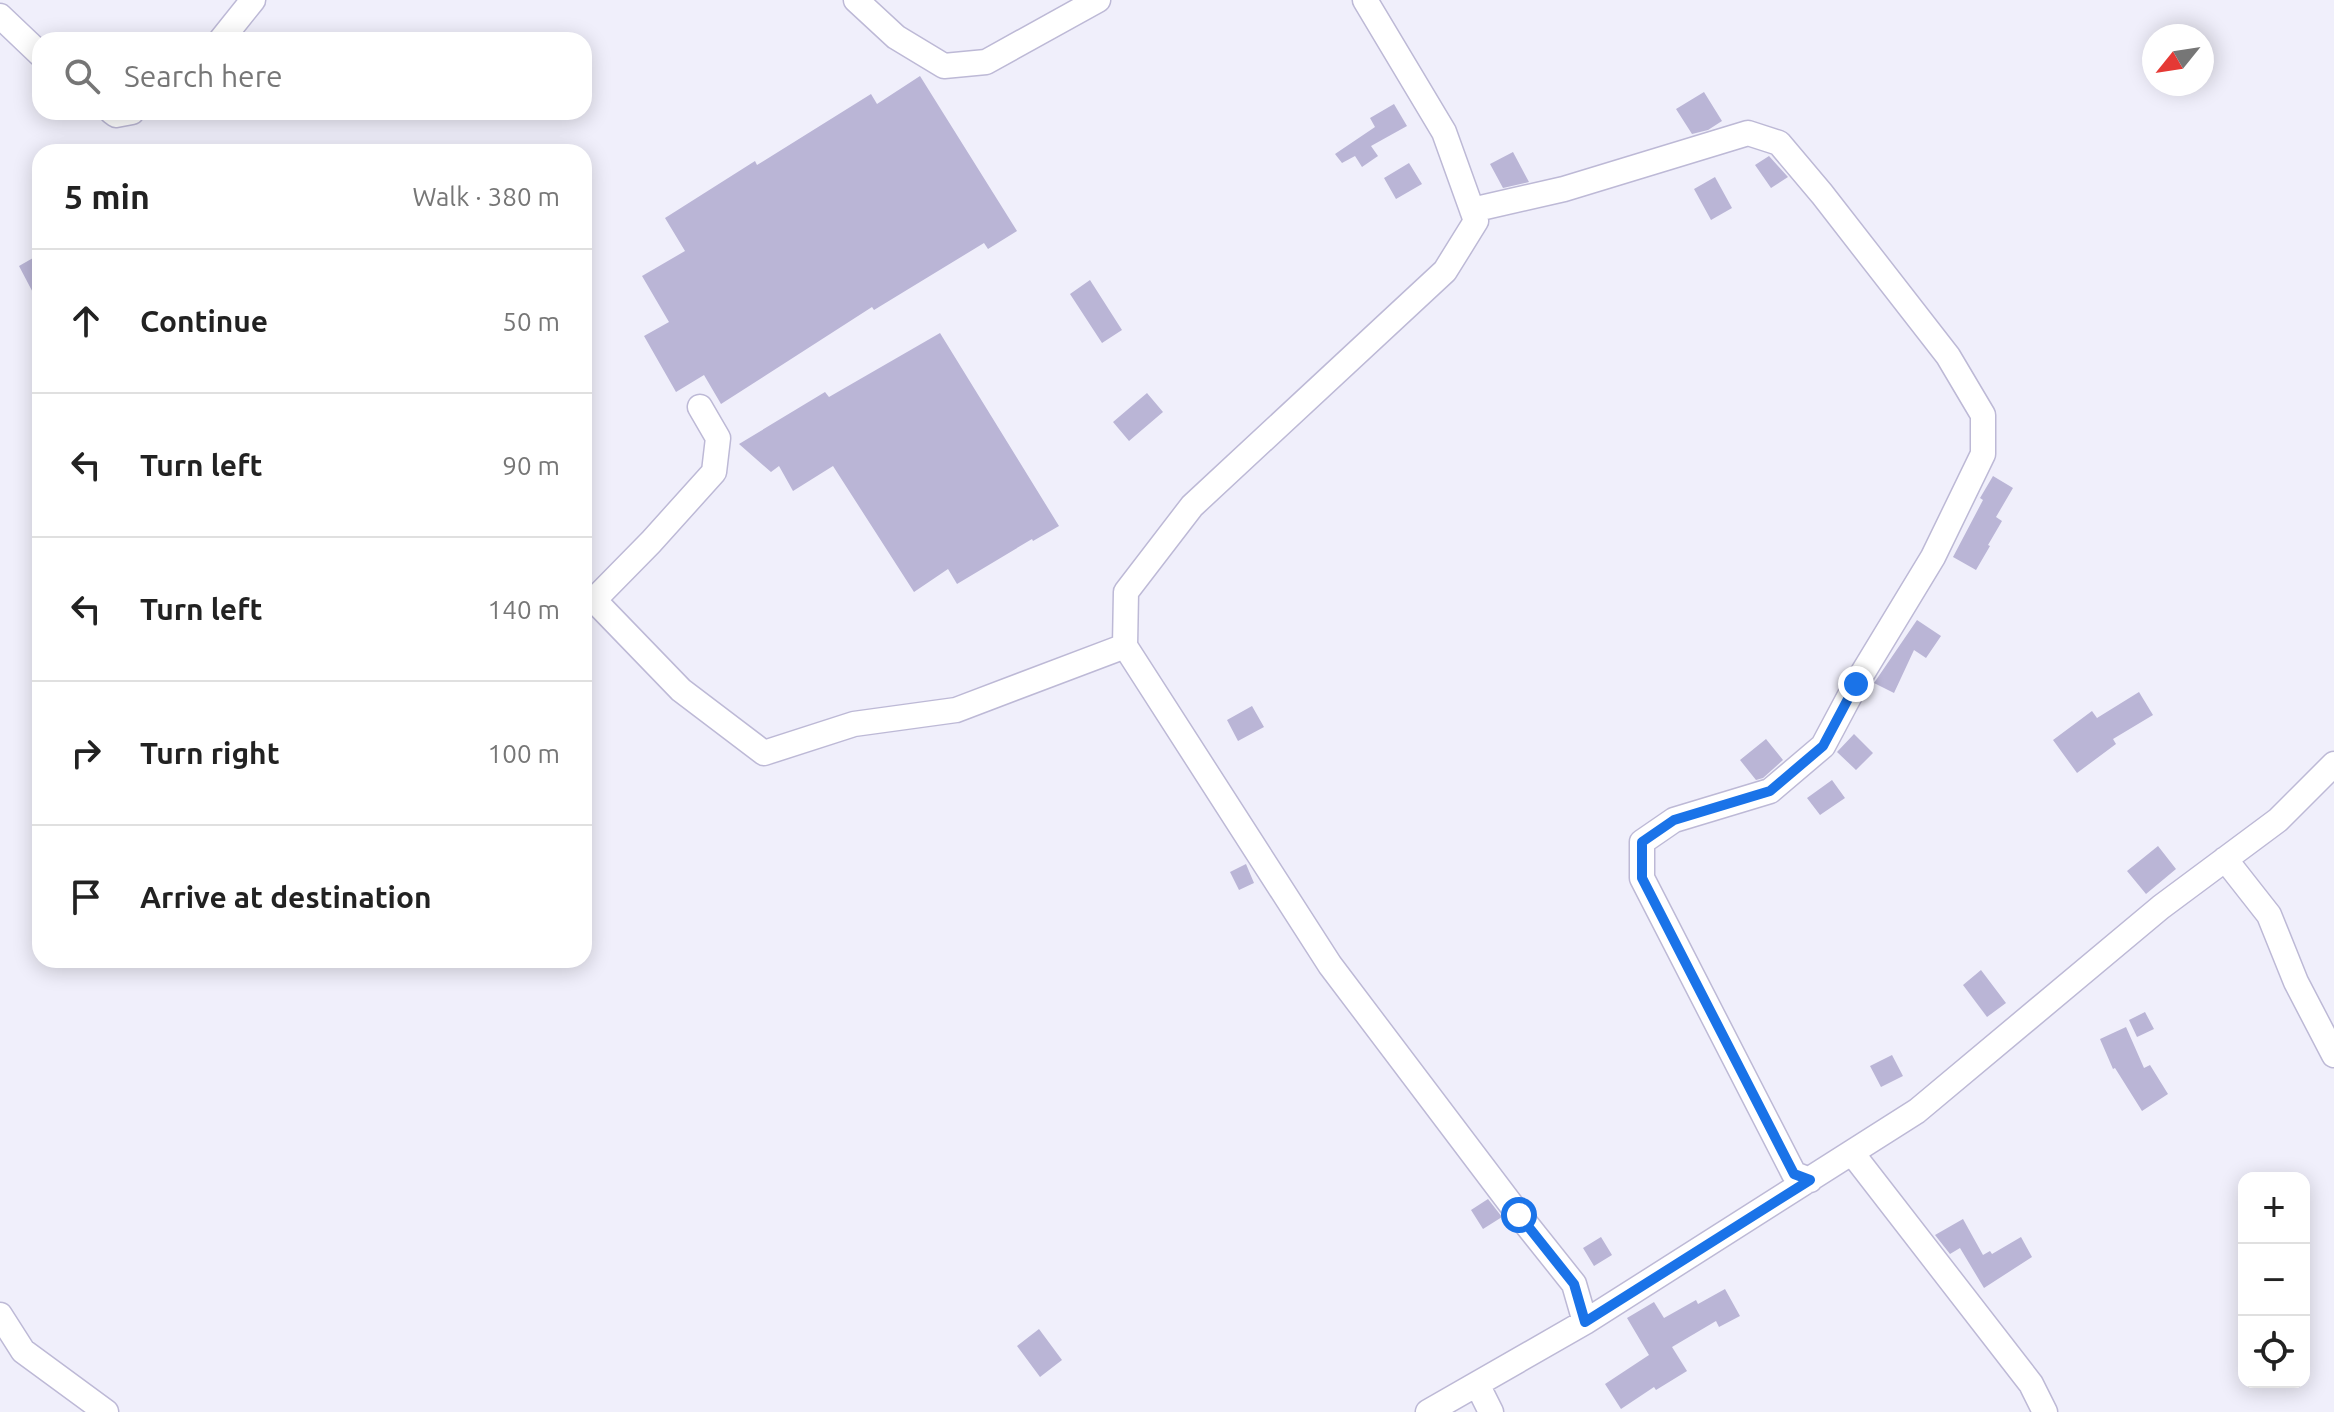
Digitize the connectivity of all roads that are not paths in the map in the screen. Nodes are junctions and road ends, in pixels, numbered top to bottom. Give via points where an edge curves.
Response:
1 (253, 0) edge
2 (856, 0) edge
3 (1098, 0) edge
4 (1365, 0) edge
5 (0, 16) edge
6 (227, 32) edge
7 (32, 46) edge
8 (1472, 210) junction
9 (700, 407) dead end
10 (1125, 646) junction
11 (2334, 764) edge
12 (2225, 859) junction
13 (2334, 1055) edge
14 (1852, 1153) junction
15 (1810, 1180) junction
16 (0, 1315) edge
17 (1585, 1322) junction
18 (1477, 1384) junction
19 (106, 1412) edge
20 (1428, 1412) edge
21 (1491, 1412) edge
22 (2045, 1412) edge

1 - 6 street
2 - 3 street via 896,37 944,66 986,62
4 - 8 street via 1444,132
5 - 7 street
8 - 10 street via 1476,221 1445,271 1192,506 1126,592
8 - 15 street via 1564,189 1748,133 1779,143 1948,356 1983,415 1983,454 1933,557 1823,746 1770,791 1674,820 1642,842 1642,878 1794,1174
9 - 10 street via 718,438 714,472 594,600 681,690 764,753 854,724 956,710
10 - 17 street via 1330,965 1574,1284
11 - 12 street via 2278,820
12 - 13 street via 2269,915
12 - 14 street via 1917,1111
14 - 15 street
14 - 22 street via 2031,1384
15 - 17 street
16 - 19 street via 23,1351
17 - 18 street
18 - 20 street
18 - 21 street

